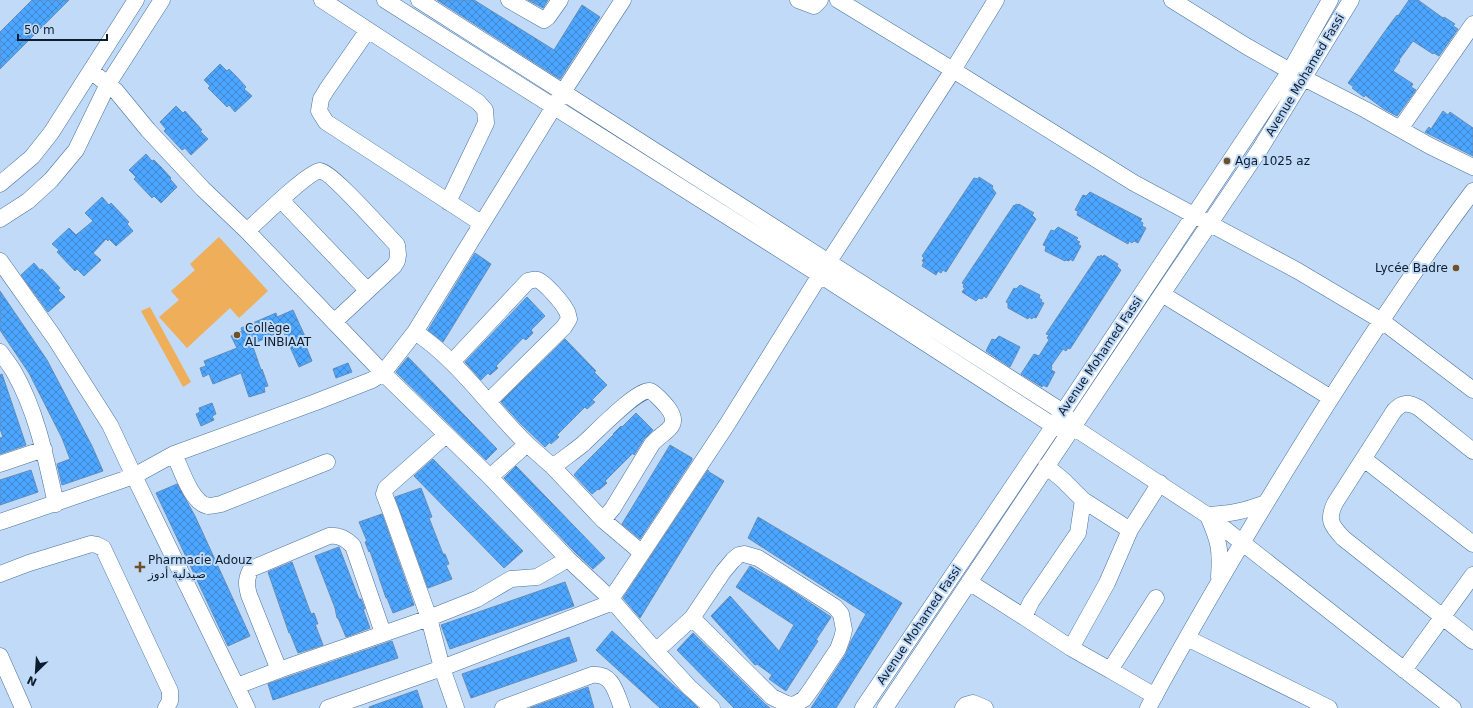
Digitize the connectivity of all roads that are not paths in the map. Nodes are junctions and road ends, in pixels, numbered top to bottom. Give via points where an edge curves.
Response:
1 (136, 0) edge
2 (162, 0) edge
3 (322, 0) edge
4 (385, 0) edge
5 (419, 0) edge
6 (509, 0) edge
7 (560, 0) edge
8 (623, 0) edge
9 (798, 0) edge
10 (820, 0) edge
11 (838, 0) edge
12 (996, 0) edge
13 (1172, 0) edge
14 (1330, 0) edge
15 (1351, 0) edge
16 (1473, 24) edge
17 (368, 30) junction
18 (91, 70) junction
19 (953, 70) junction
20 (1290, 71) junction
21 (1304, 78) junction
22 (108, 84) junction
23 (563, 92) junction
24 (554, 107) junction
25 (1400, 129) junction
26 (1473, 167) edge
27 (0, 184) edge
28 (1473, 192) edge
29 (281, 200) junction
30 (448, 202) junction
31 (1194, 216) junction
32 (0, 219) edge
33 (481, 223) junction
34 (1209, 224) junction
35 (247, 231) junction
36 (0, 261) edge
37 (824, 269) junction
38 (367, 290) junction
39 (1162, 294) junction
40 (1382, 321) junction
41 (334, 322) junction
42 (415, 332) junction
43 (0, 352) edge
44 (452, 362) junction
45 (384, 373) junction
46 (1473, 390) edge
47 (1331, 398) junction
48 (488, 402) junction
49 (1063, 412) junction
50 (1054, 426) junction
51 (1072, 427) junction
52 (446, 435) junction
53 (527, 444) junction
54 (44, 449) junction
55 (1473, 451) edge
56 (174, 454) junction
57 (1364, 459) junction
58 (327, 462) dead end
59 (0, 464) edge
60 (553, 466) junction
61 (1046, 466) junction
62 (134, 476) junction
63 (490, 477) junction
64 (1160, 483) junction
65 (1083, 500) junction
66 (1266, 503) junction
67 (56, 504) junction
68 (1207, 515) junction
69 (603, 520) junction
70 (0, 522) edge
71 (1130, 530) junction
72 (1242, 541) junction
73 (1473, 544) edge
74 (642, 553) junction
75 (568, 559) junction
76 (0, 574) edge
77 (1473, 575) edge
78 (969, 582) junction
79 (1218, 583) junction
80 (1156, 598) dead end
81 (612, 600) junction
82 (1024, 617) junction
83 (1442, 617) junction
84 (429, 618) junction
85 (692, 618) junction
86 (383, 633) junction
87 (1186, 638) junction
88 (1473, 641) edge
89 (1071, 648) junction
90 (656, 651) junction
91 (1, 661) edge
92 (442, 668) junction
93 (279, 670) junction
94 (1110, 670) junction
95 (1404, 670) junction
96 (237, 686) junction
97 (1152, 702) edge
98 (23, 708) edge
99 (166, 708) edge
100 (247, 708) edge
101 (328, 708) edge
102 (456, 708) edge
103 (503, 708) edge
104 (622, 708) edge
105 (712, 708) edge
106 (863, 708) edge
107 (885, 708) edge
108 (962, 708) edge
109 (985, 708) edge
110 (1328, 708) edge
111 (1453, 708) edge

1 - 18 street
2 - 22 street
3 - 17 street
4 - 24 street
5 - 23 street
6 - 7 street via 544,20
8 - 23 street
9 - 10 street via 814,6
11 - 19 street
12 - 19 street
13 - 20 street
14 - 20 street, Avenue Mohamed Fassi
15 - 21 street, Avenue Mohamed Fassi
16 - 25 street
17 - 30 street via 478,102 485,110 486,123
17 - 30 street via 326,89 319,111 326,122
18 - 22 street
18 - 27 street via 42,145
19 - 31 street via 1134,183
19 - 37 street
20 - 21 street
20 - 31 street, Avenue Mohamed Fassi
21 - 25 street
21 - 34 street, Avenue Mohamed Fassi
22 - 32 street via 76,150 51,180 28,201
22 - 35 street via 203,189
23 - 24 street
23 - 37 street
24 - 33 street
24 - 37 street
25 - 26 street
28 - 40 street via 1416,268
29 - 35 street
29 - 38 street
29 - 38 street via 315,172 321,171 359,205 399,250 394,266
30 - 33 street
31 - 34 street
31 - 49 street, Avenue Mohamed Fassi
33 - 42 street
34 - 39 street, Avenue Mohamed Fassi
34 - 40 street via 1298,271
35 - 41 street
36 - 62 street via 54,337 110,425
37 - 49 street
37 - 50 street
37 - 74 street via 728,423
38 - 41 street
39 - 47 street
39 - 51 street, Avenue Mohamed Fassi
40 - 46 street
40 - 47 street
41 - 45 street
42 - 44 street
42 - 45 street
43 - 54 street via 14,371 23,390
44 - 48 street
44 - 48 street via 528,281 538,280 561,303 569,319 564,327
45 - 52 street
45 - 56 street via 323,399
47 - 66 street
48 - 53 street
49 - 50 street, Avenue Mohamed Fassi
49 - 51 street
50 - 51 street via 1065,429
50 - 106 street, Avenue Mohamed Fassi
51 - 61 street, Avenue Mohamed Fassi
51 - 64 street
52 - 63 street
52 - 84 street via 386,488 384,494
53 - 60 street
53 - 63 street
54 - 59 street
54 - 67 street
55 - 57 street via 1419,408 1412,404 1403,404 1394,411
56 - 58 street via 193,496 207,506 220,504
56 - 62 street
57 - 73 street
57 - 83 street via 1332,511 1330,522 1343,538
60 - 69 street
60 - 69 street via 582,445 624,406 645,392 650,391 667,407 672,425 652,444
61 - 65 street
61 - 78 street, Avenue Mohamed Fassi
62 - 67 street
62 - 96 street
63 - 75 street
64 - 68 street
64 - 71 street
65 - 71 street
65 - 82 street via 1078,533 1031,602
66 - 68 street via 1245,511
66 - 72 street
67 - 70 street
68 - 72 street
68 - 79 street via 1220,547
69 - 74 street
71 - 89 street via 1107,583
72 - 79 street
72 - 95 street
74 - 81 street
75 - 81 street
75 - 84 street via 537,577 511,580 477,599
76 - 99 street via 91,544 102,548 170,691 170,701
77 - 83 street
78 - 82 street
78 - 107 street, Avenue Mohamed Fassi
79 - 87 street
80 - 94 street
81 - 90 street
81 - 92 street
82 - 89 street
83 - 88 street
83 - 95 street
84 - 86 street
84 - 92 street
85 - 85 street via 722,572 739,555 744,554 758,558 835,607 841,614 844,630 838,649 804,699 789,705 772,697
85 - 90 street
86 - 93 street
86 - 93 street via 353,546 346,539 336,535 329,536 251,569 247,577 249,595
87 - 97 street
87 - 110 street
89 - 94 street
90 - 105 street
91 - 98 street
92 - 101 street
92 - 102 street
93 - 96 street
94 - 97 street
95 - 111 street
96 - 100 street
103 - 104 street via 599,674 611,681
108 - 109 street via 970,703

